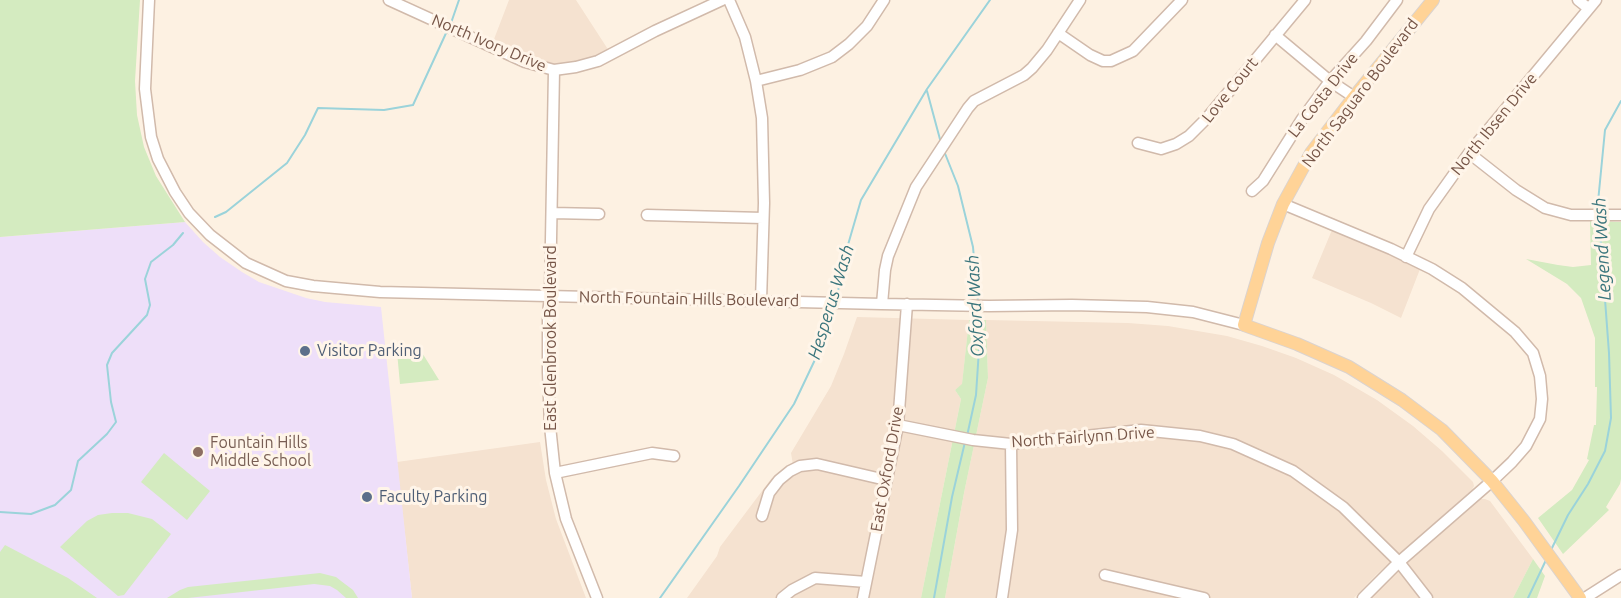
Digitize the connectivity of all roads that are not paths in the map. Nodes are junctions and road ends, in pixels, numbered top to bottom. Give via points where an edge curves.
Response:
1 (149, 0) edge
2 (389, 0) edge
3 (722, 0) edge
4 (729, 0) edge
5 (884, 0) edge
6 (1080, 0) edge
7 (1182, 0) edge
8 (1305, 0) edge
9 (1397, 0) edge
10 (1433, 0) edge
11 (1578, 0) edge
12 (1592, 4) edge
13 (1058, 33) junction
14 (1275, 35) junction
15 (554, 70) junction
16 (756, 81) junction
17 (1330, 81) junction
18 (1354, 97) junction
19 (1138, 143) dead end
20 (1469, 153) junction
21 (1252, 191) dead end
22 (1283, 204) junction
23 (552, 213) junction
24 (599, 214) dead end
25 (647, 215) dead end
26 (1621, 215) edge
27 (763, 218) junction
28 (1406, 257) junction
29 (550, 296) junction
30 (761, 301) junction
31 (882, 304) junction
32 (907, 304) junction
33 (1244, 325) junction
34 (898, 425) junction
35 (1011, 444) junction
36 (675, 456) dead end
37 (555, 473) junction
38 (886, 480) junction
39 (1492, 481) junction
40 (762, 516) dead end
41 (1399, 562) junction
42 (1105, 575) dead end
43 (1621, 575) edge
44 (866, 582) junction
45 (597, 598) edge
46 (782, 598) edge
47 (863, 598) edge
48 (1002, 598) edge
49 (1204, 598) edge
50 (1363, 598) edge
51 (1427, 598) edge
52 (1580, 598) edge
53 (1585, 598) edge

1 - 29 street, North Fountain Hills Boulevard via 145,89 158,159 189,213 228,250 286,281 313,286
2 - 15 street, North Ivory Drive via 525,62
3 - 15 street, North Ivory Drive via 598,61
4 - 16 street via 745,38
5 - 16 street via 867,26 832,57
6 - 13 street
7 - 13 street via 1133,51 1111,61 1090,55
8 - 14 street, Love Court
9 - 17 street, La Costa Drive
10 - 18 main road, North Saguaro Boulevard
11 - 12 street
12 - 20 street, North Ibsen Drive
13 - 31 street via 1024,75 968,108 916,187 888,256
14 - 17 street
14 - 19 street, Love Court via 1189,136 1161,149
15 - 23 street, East Glenbrook Boulevard
16 - 27 street via 764,146
17 - 18 street
17 - 21 street, La Costa Drive via 1263,181
18 - 22 main road, North Saguaro Boulevard via 1311,153
20 - 26 street via 1545,208 1571,215
20 - 28 street, North Ibsen Drive via 1429,209
22 - 28 street
22 - 33 main road, North Saguaro Boulevard
23 - 24 street
23 - 29 street, East Glenbrook Boulevard
25 - 27 street
27 - 30 street
28 - 39 street via 1462,288 1515,332 1533,353 1540,376 1540,419 1526,446
29 - 30 street, North Fountain Hills Boulevard
29 - 37 street, East Glenbrook Boulevard via 548,372
30 - 31 street, North Fountain Hills Boulevard
31 - 32 street, North Fountain Hills Boulevard
32 - 33 street, North Fountain Hills Boulevard via 1147,307 1192,312
32 - 34 street, East Oxford Drive
33 - 39 main road, North Fountain Hills Boulevard via 1349,367 1383,388 1442,430
34 - 35 street, North Fairlynn Drive
34 - 38 street, East Oxford Drive
35 - 41 street, North Fairlynn Drive via 1141,430 1233,444 1293,471 1343,507
35 - 48 street via 1012,530
36 - 37 street via 652,453
37 - 45 street, East Glenbrook Boulevard via 566,519
38 - 40 street via 817,465 800,466 779,480
38 - 44 street, East Oxford Drive
39 - 41 street
39 - 52 main road, North Fountain Hills Boulevard
41 - 50 street
41 - 51 street, North Fairlynn Drive
42 - 49 street
43 - 53 street
44 - 46 street via 815,578
44 - 47 street, East Oxford Drive

